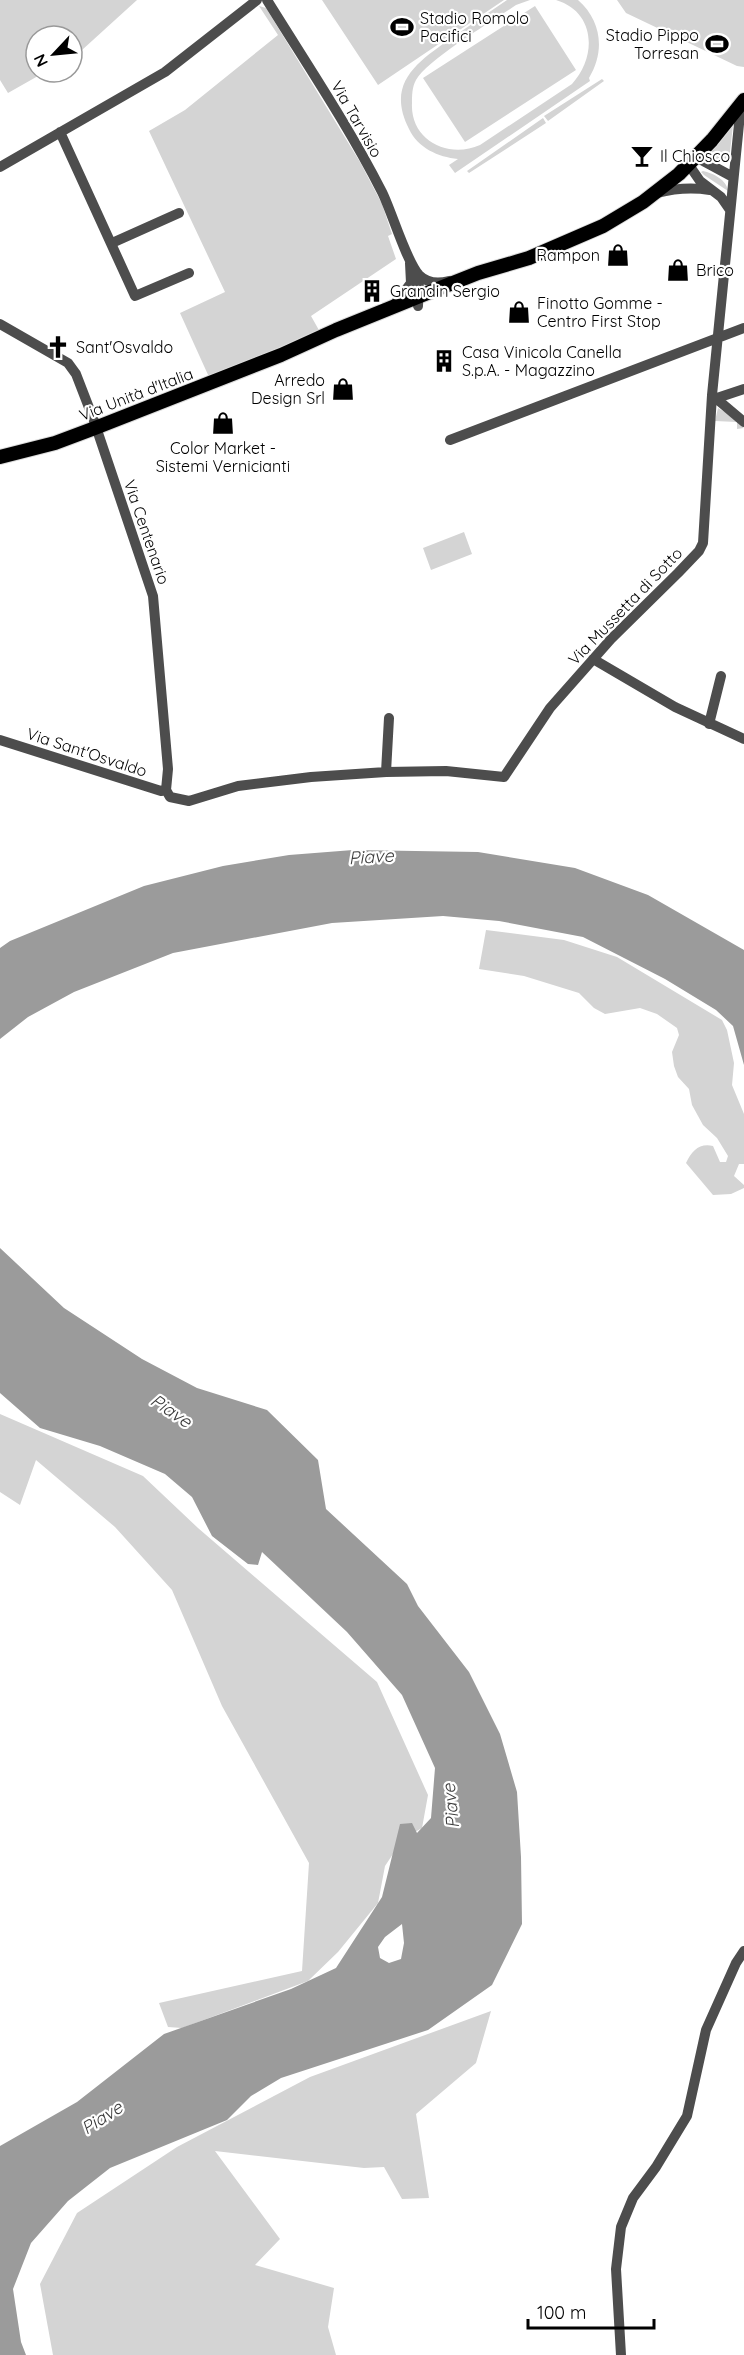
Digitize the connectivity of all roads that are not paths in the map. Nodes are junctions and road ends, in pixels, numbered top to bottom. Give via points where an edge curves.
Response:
1 (257, 0) edge
2 (267, 0) edge
3 (743, 102) edge
4 (60, 132) junction
5 (692, 161) junction
6 (0, 167) edge
7 (733, 177) junction
8 (710, 190) junction
9 (654, 194) junction
10 (730, 210) junction
11 (179, 213) dead end
12 (112, 243) junction
13 (410, 260) junction
14 (519, 262) junction
15 (189, 273) dead end
16 (478, 273) junction
17 (419, 275) junction
18 (411, 283) junction
19 (420, 300) junction
20 (389, 309) junction
21 (0, 324) edge
22 (744, 328) edge
23 (718, 337) junction
24 (281, 355) junction
25 (744, 389) edge
26 (714, 397) junction
27 (744, 422) edge
28 (95, 428) junction
29 (450, 440) dead end
30 (0, 457) edge
31 (593, 659) junction
32 (721, 676) dead end
33 (389, 718) dead end
34 (709, 724) junction
35 (744, 739) edge
36 (0, 740) edge
37 (386, 772) junction
38 (168, 793) junction
39 (744, 1951) edge
40 (621, 2355) edge

1 - 4 street via 165,72
2 - 13 street, Via Tarvisio via 382,191
3 - 5 main road, Via Unità d'Italia
3 - 7 street, Via Mussetta di Sotto
4 - 6 street
4 - 12 street
5 - 7 street
5 - 8 street via 700,181
5 - 9 main road, Via Unità d'Italia
7 - 10 street, Via Mussetta di Sotto
8 - 9 street via 674,188
8 - 10 street
9 - 14 main road, Via Unità d'Italia via 603,226
10 - 23 street, Via Mussetta di Sotto
11 - 12 street
12 - 15 street via 135,296
13 - 17 street, Via Tarvisio
13 - 18 street, Via Tarvisio
14 - 16 main road, Via Unità d'Italia
14 - 19 main road, Via Unità d'Italia
16 - 17 street via 442,283
16 - 19 main road, Via Unità d'Italia
17 - 19 street, Via Tarvisio
18 - 19 street
18 - 20 street
19 - 20 main road, Via Unità d'Italia
19 - 24 main road, Via Unità d'Italia via 306,349
20 - 24 main road, Via Unità d'Italia
21 - 28 street, Via Centenario via 68,363 76,374
22 - 23 street
23 - 26 street, Via Mussetta di Sotto
23 - 29 street
24 - 28 main road, Via Unità d'Italia
25 - 26 street
26 - 27 street
26 - 31 street, Via Mussetta di Sotto via 703,543
28 - 30 main road, Via Unità d'Italia
28 - 38 street, Via Centenario via 153,596
31 - 34 street
31 - 37 street, Via Mussetta di Sotto via 550,708 504,777 446,771
32 - 34 street
33 - 37 street
34 - 35 street
36 - 38 street, Via Sant'Osvaldo
37 - 38 street, Via Mussetta di Sotto via 238,786 189,801 179,801
39 - 40 street via 706,2030 687,2116 633,2198 621,2227 616,2269

